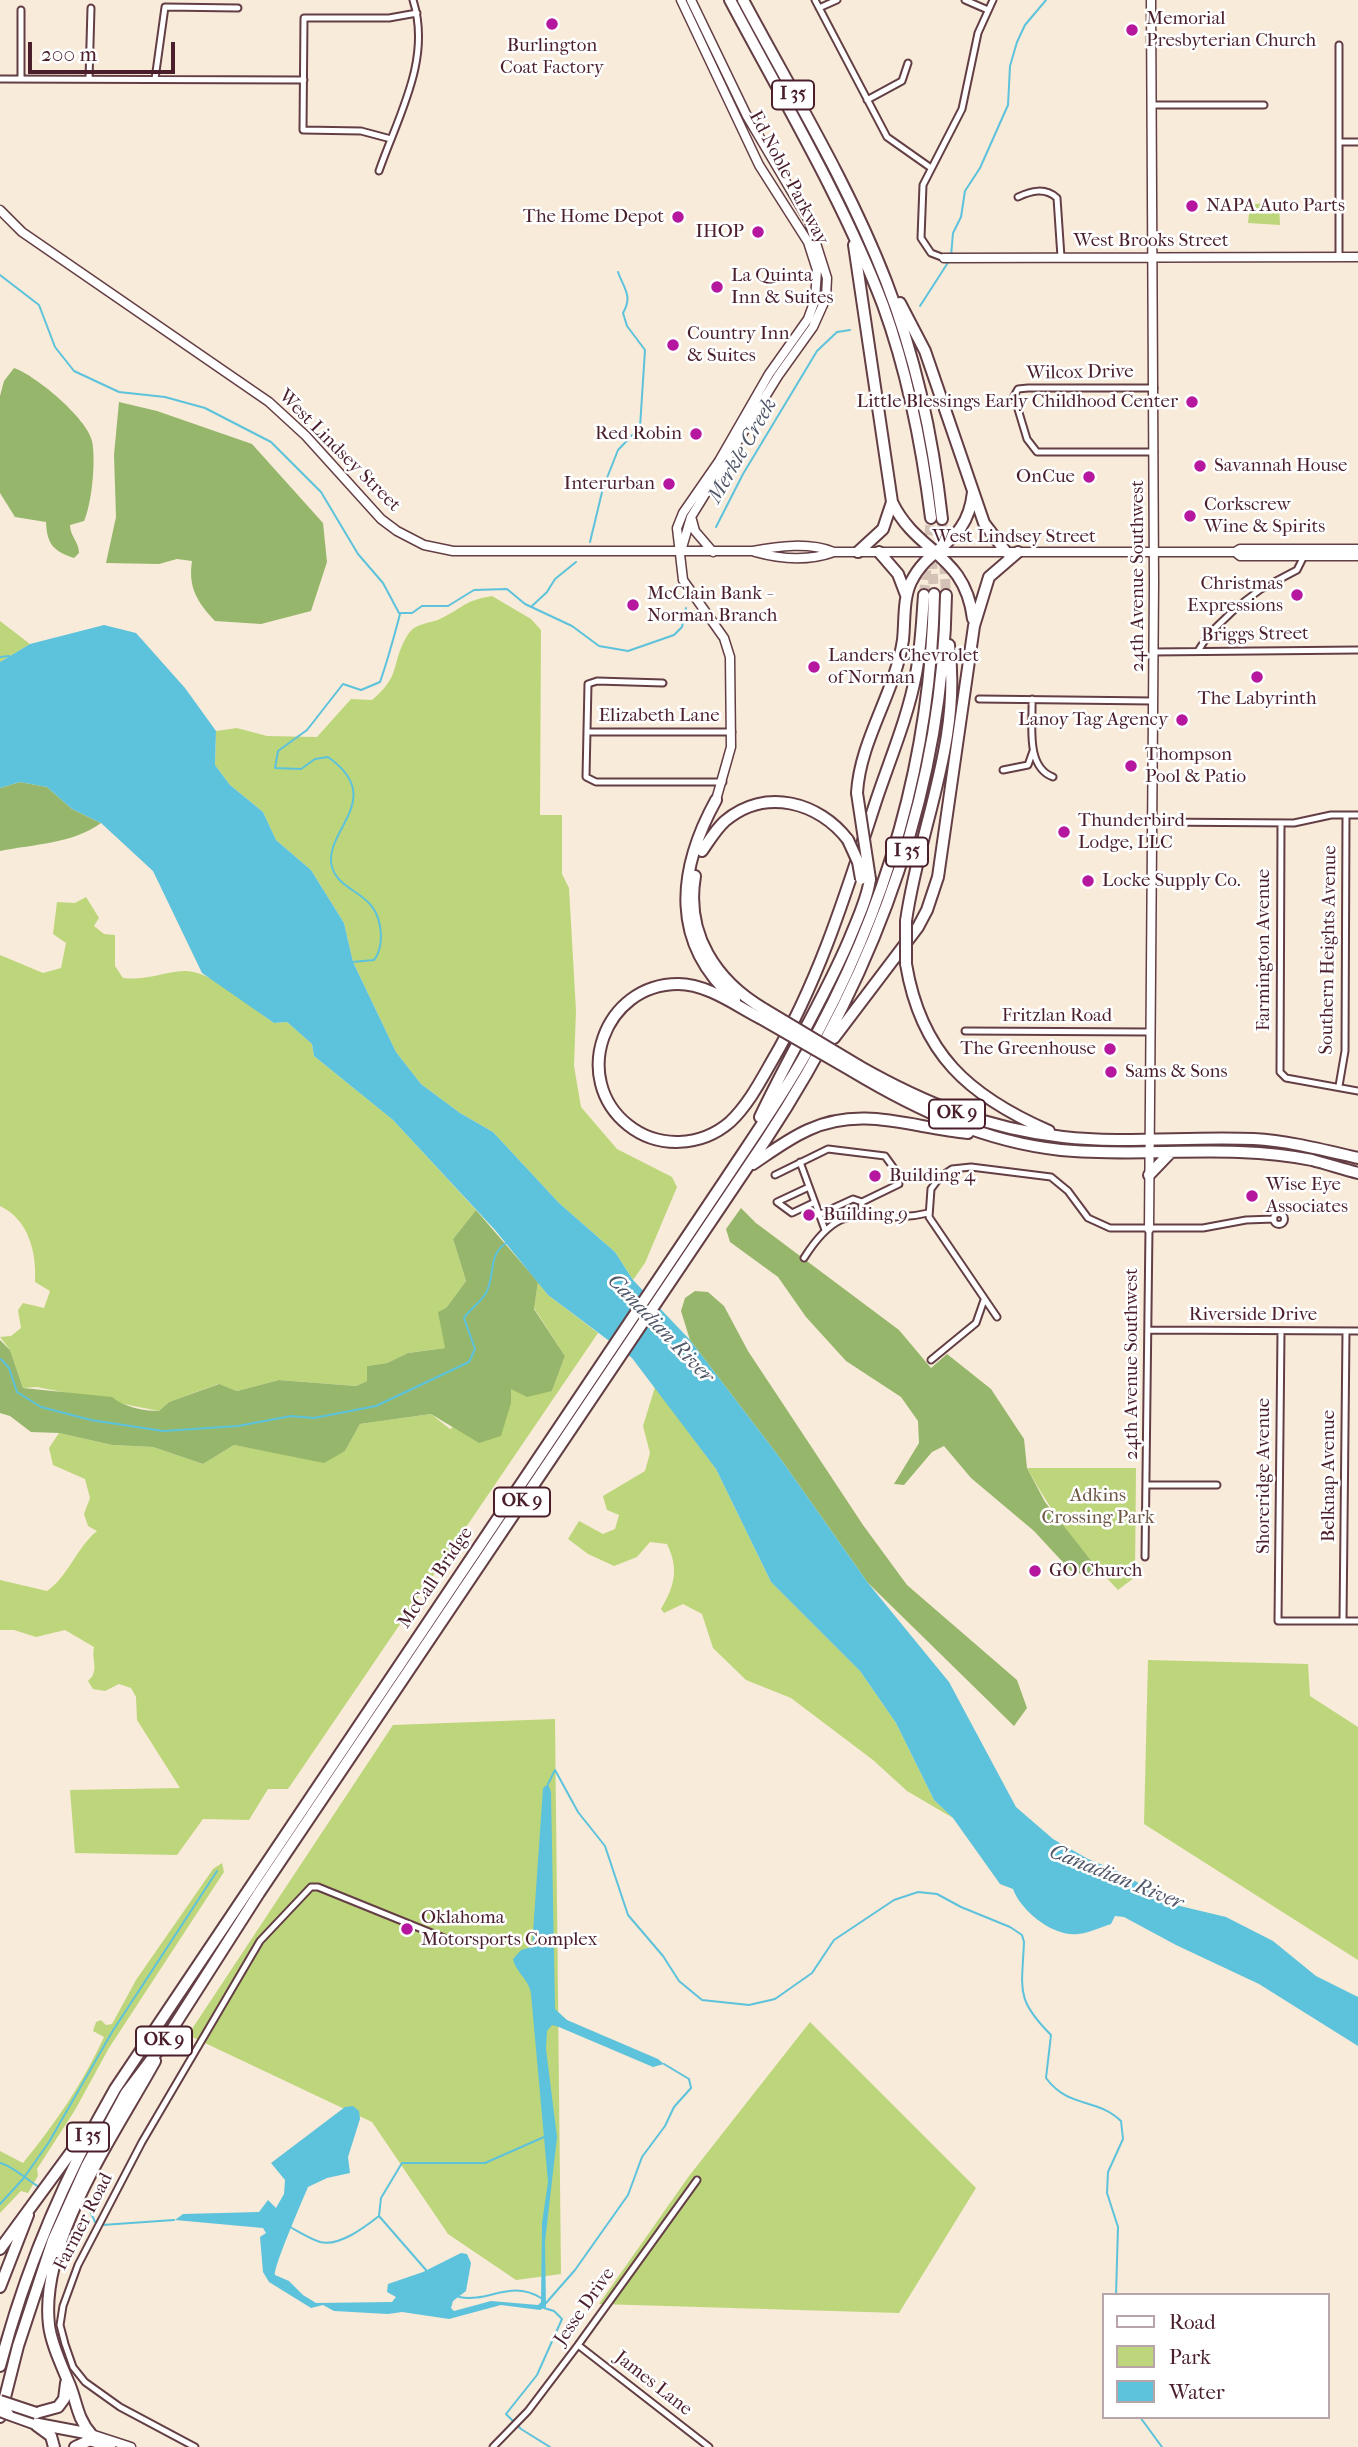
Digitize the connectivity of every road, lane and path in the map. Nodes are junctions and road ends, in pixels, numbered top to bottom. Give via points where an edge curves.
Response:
1 (413, 0) edge
2 (681, 0) edge
3 (691, 0) edge
4 (730, 0) edge
5 (743, 0) edge
6 (815, 0) edge
7 (837, 0) edge
8 (965, 0) edge
9 (993, 0) edge
10 (1151, 0) edge
11 (91, 8) dead end
12 (238, 8) dead end
13 (819, 8) junction
14 (21, 10) dead end
15 (988, 10) junction
16 (417, 13) junction
17 (1339, 45) dead end
18 (908, 63) dead end
19 (0, 79) edge
20 (21, 79) junction
21 (89, 79) junction
22 (155, 79) junction
23 (304, 80) junction
24 (867, 100) junction
25 (1153, 105) junction
26 (1264, 105) dead end
27 (391, 139) junction
28 (1339, 142) junction
29 (1358, 142) edge
30 (931, 168) junction
31 (379, 171) dead end
32 (1018, 197) dead end
33 (0, 210) edge
34 (853, 235) junction
35 (875, 254) junction
36 (1061, 257) junction
37 (1153, 257) junction
38 (1339, 257) junction
39 (1358, 257) edge
40 (944, 258) joint
41 (1154, 388) junction
42 (1154, 452) junction
43 (973, 492) junction
44 (892, 502) junction
45 (691, 517) junction
46 (1358, 549) edge
47 (681, 551) junction
48 (713, 552) junction
49 (858, 552) junction
50 (879, 552) junction
51 (938, 552) junction
52 (1006, 552) junction
53 (1018, 552) junction
54 (1154, 552) junction
55 (1304, 553) junction
56 (1358, 556) edge
57 (946, 595) tunnel mouth
58 (907, 597) junction
59 (946, 620) junction
60 (974, 626) junction
61 (1358, 650) edge
62 (1153, 652) junction
63 (1198, 652) junction
64 (663, 682) dead end
65 (979, 699) dead end
66 (1032, 699) junction
67 (1153, 701) junction
68 (587, 732) junction
69 (732, 732) junction
70 (1033, 751) junction
71 (1003, 770) dead end
72 (1053, 777) dead end
73 (723, 782) junction
74 (716, 800) junction
75 (1346, 815) junction
76 (1358, 815) edge
77 (1152, 822) junction
78 (1281, 823) junction
79 (702, 851) junction
80 (865, 879) junction
81 (762, 1014) junction
82 (965, 1031) dead end
83 (1148, 1032) junction
84 (811, 1068) junction
85 (856, 1068) junction
86 (1339, 1086) junction
87 (1358, 1091) edge
88 (992, 1136) junction
89 (1150, 1137) junction
90 (1065, 1138) junction
91 (745, 1149) junction
92 (1149, 1152) junction
93 (1171, 1152) junction
94 (1358, 1158) edge
95 (800, 1162) junction
96 (747, 1167) junction
97 (1358, 1173) edge
98 (775, 1175) dead end
99 (1149, 1175) junction
100 (729, 1184) junction
101 (808, 1187) junction
102 (813, 1203) junction
103 (862, 1203) junction
104 (928, 1213) junction
105 (863, 1214) junction
106 (819, 1216) junction
107 (1273, 1219) dead end
108 (827, 1228) junction
109 (1149, 1229) junction
110 (804, 1258) dead end
111 (984, 1300) junction
112 (997, 1317) dead end
113 (1148, 1330) junction
114 (1281, 1331) junction
115 (1346, 1331) junction
116 (1358, 1331) edge
117 (931, 1360) dead end
118 (1148, 1485) junction
119 (1217, 1485) dead end
120 (1145, 1557) dead end
121 (1343, 1620) junction
122 (1358, 1621) edge
123 (254, 1890) junction
124 (444, 1938) dead end
125 (160, 2048) junction
126 (115, 2089) junction
127 (696, 2180) dead end
128 (32, 2206) junction
129 (0, 2249) edge
130 (0, 2287) edge
131 (578, 2345) junction
132 (0, 2367) edge
133 (64, 2373) junction
134 (0, 2401) edge
135 (0, 2411) edge
136 (0, 2417) edge
137 (34, 2418) junction
138 (90, 2437) junction
139 (54, 2447) edge
140 (75, 2447) edge
141 (111, 2447) edge
142 (131, 2447) edge
143 (195, 2447) edge
144 (493, 2447) edge
145 (709, 2447) edge

1 - 16 street
2 - 47 main road, Ed Noble Parkway via 759,165 808,242 817,270 808,319 681,516 677,535
3 - 45 main road, Ed Noble Parkway via 747,117 808,221 827,278 825,298 813,327
4 - 34 highway, I 35
5 - 35 highway, I 35
6 - 13 street
7 - 13 street
8 - 15 street
9 - 15 street
10 - 25 main road, 24th Avenue Southwest
11 - 21 street
12 - 22 street via 165,8
13 - 24 street
14 - 20 street
15 - 30 street via 978,33 962,109
16 - 23 street via 389,18 304,18
16 - 27 street via 418,61
17 - 28 street
18 - 24 street via 902,81
19 - 20 street
20 - 21 street
21 - 22 street
22 - 23 street
23 - 27 street via 303,130 361,131
24 - 30 street via 887,137
25 - 26 street
25 - 37 main road, 24th Avenue Southwest
27 - 31 street
28 - 29 street
28 - 38 street
30 - 40 street via 922,191 921,238 931,253
32 - 36 street via 1043,191 1057,198
33 - 47 main road, West Lindsey Street via 30,237 269,402 381,519 424,545 453,551
34 - 35 highway, I 35 via 883,307 908,388 937,518 933,446 919,382
34 - 44 highway
35 - 43 highway via 925,351
36 - 37 main road, West Brooks Street
36 - 40 main road, West Brooks Street
37 - 38 main road, West Brooks Street
37 - 41 main road, 24th Avenue Southwest
38 - 39 main road, West Brooks Street
41 - 42 main road, 24th Avenue Southwest
41 - 42 street, Wilcox Drive via 1018,389 1014,400 1027,439 1040,452
42 - 54 main road, 24th Avenue Southwest
43 - 51 highway via 966,521
43 - 52 highway via 987,528
44 - 49 highway via 883,529
44 - 51 highway via 910,530
45 - 47 main road, Ed Noble Parkway
45 - 48 main road via 695,531
46 - 55 main road, West Lindsey Street
47 - 48 main road, West Lindsey Street
47 - 69 main road, Ed Noble Parkway via 683,580 729,651
48 - 49 main road, West Lindsey Street via 775,547
49 - 50 main road, West Lindsey Street
50 - 51 main road, West Lindsey Street
50 - 58 highway via 898,574
51 - 52 main road, West Lindsey Street
51 - 58 highway via 916,573
51 - 60 highway via 965,584
52 - 53 main road, West Lindsey Street
53 - 54 main road, West Lindsey Street
53 - 60 highway via 989,577
54 - 55 main road, West Lindsey Street via 1240,549
54 - 62 main road, 24th Avenue Southwest
55 - 56 main road, West Lindsey Street
55 - 63 street via 1297,570 1237,607
57 - 59 highway, I 35
58 - 80 highway, bridge via 896,671 861,764 857,793
59 - 84 highway, I 35 via 932,751 906,857 871,950
59 - 90 highway, bridge via 953,673 949,722 906,921 906,964 922,1021 950,1066 1000,1108
60 - 84 highway via 938,877 927,910
61 - 63 street, Briggs Street
62 - 63 street, Briggs Street
62 - 67 main road, 24th Avenue Southwest
64 - 68 street via 590,682
65 - 66 street
66 - 67 street
66 - 70 street
67 - 77 main road, 24th Avenue Southwest
68 - 69 street, Elizabeth Lane
68 - 73 street via 585,773 589,780
69 - 73 main road, Ed Noble Parkway
70 - 71 street via 1028,765
70 - 72 street via 1042,771
73 - 74 main road, Ed Noble Parkway
74 - 79 highway
74 - 81 highway via 689,871 685,895 689,929 710,975
75 - 76 street
75 - 78 street
75 - 86 street, Southern Heights Avenue via 1345,1051
77 - 78 street
77 - 83 main road, 24th Avenue Southwest
78 - 86 street, Farmington Avenue via 1279,1060 1283,1075
79 - 80 highway, OK 9, bridge via 718,828 751,806 771,802 800,805 833,822 848,840
79 - 81 highway, OK 9 via 693,892 701,942 722,977
80 - 91 highway, OK 9 via 839,961
81 - 85 highway, OK 9, bridge
81 - 91 highway, I 35 via 688,985 653,988 632,998 610,1021 598,1052 608,1103 629,1126 648,1137 691,1141 732,1120 763,1077 816,976 852,877 910,699 929,595 931,670 921,745 886,879 836,997
82 - 83 street, Fritzlan Road
83 - 89 main road, 24th Avenue Southwest
84 - 96 highway, I 35
85 - 88 highway via 924,1111
85 - 90 highway, OK 9 via 970,1119
86 - 87 street
88 - 92 highway, OK 9 via 1060,1150
88 - 96 highway, OK 9 via 880,1117 843,1119 796,1136
89 - 90 highway, OK 9
89 - 92 main road, 24th Avenue Southwest
89 - 94 highway, OK 9 via 1296,1143
91 - 100 highway, McCall Bridge / OK 9
92 - 93 highway, OK 9
92 - 99 main road, 24th Avenue Southwest
93 - 97 highway, OK 9 via 1311,1160
93 - 99 highway
95 - 98 street
95 - 101 street
95 - 103 street via 828,1149 885,1156 900,1184
96 - 100 highway, McCall Bridge / OK 9
99 - 109 main road, 24th Avenue Southwest
100 - 123 highway, McCall Bridge / OK 9
101 - 102 street
101 - 102 street via 777,1202 792,1213
102 - 106 street
103 - 105 street
103 - 106 street via 853,1199
104 - 105 street via 903,1217
104 - 109 street via 928,1197 936,1180 952,1169 971,1167 1051,1177 1094,1222
104 - 111 street
105 - 108 street
106 - 108 street
107 - 109 street via 1212,1228
108 - 110 street
109 - 113 street, 24th Avenue Southwest
111 - 112 street
111 - 117 street via 976,1323
113 - 114 street, Riverside Drive
113 - 118 street, 24th Avenue Southwest
114 - 115 street, Riverside Drive
114 - 121 street, Shoreridge Avenue via 1278,1621
115 - 116 street, Riverside Drive
115 - 121 street, Belknap Avenue
118 - 119 street
118 - 120 street, 24th Avenue Southwest
121 - 122 street
123 - 125 highway, OK 9
123 - 126 highway, OK 9
124 - 143 street, Farmer Road via 311,1887 260,1941 142,2142 78,2265 60,2317 74,2367 97,2393
125 - 133 highway via 96,2162 55,2262 49,2323
125 - 136 highway, OK 9 via 108,2123 61,2224 28,2313
126 - 128 highway, OK 9
126 - 132 highway, I 35 via 63,2186
127 - 131 street, Jesse Drive
128 - 129 highway
128 - 130 highway
131 - 144 street, Jesse Drive via 528,2411
131 - 145 street, James Lane
133 - 137 highway via 66,2393 58,2407
133 - 138 highway via 79,2420
134 - 137 highway, bridge
135 - 137 highway
137 - 138 highway
137 - 139 highway via 51,2436
138 - 140 highway
138 - 141 main road
138 - 142 main road

